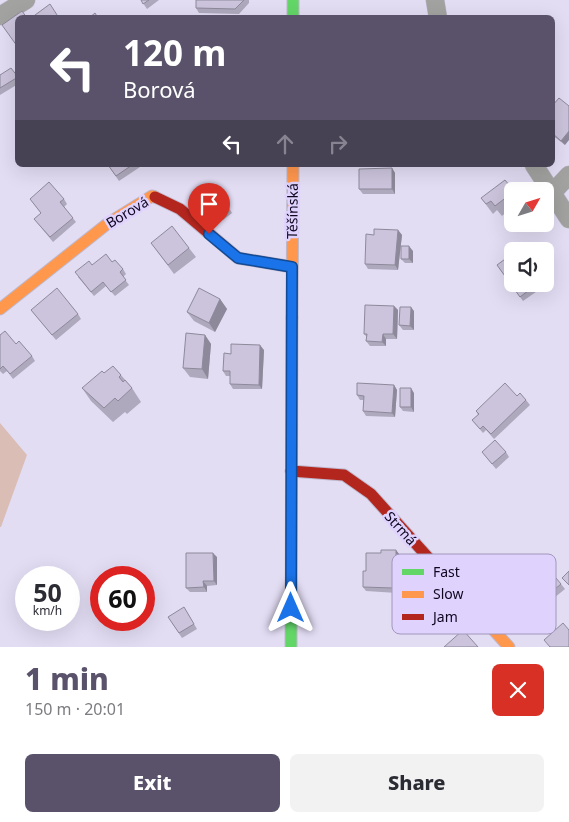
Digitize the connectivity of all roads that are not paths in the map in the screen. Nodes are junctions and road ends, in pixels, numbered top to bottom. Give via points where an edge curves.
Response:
1 (26, 0) edge
2 (293, 0) edge
3 (435, 0) edge
4 (293, 15) edge
5 (438, 15) edge
6 (0, 16) edge
7 (293, 167) edge
8 (535, 167) edge
9 (569, 175) edge
10 (546, 182) edge
11 (554, 191) edge
12 (554, 194) edge
13 (569, 219) edge
14 (292, 267) junction
15 (0, 309) edge
16 (291, 472) junction
17 (425, 554) edge
18 (497, 634) edge
19 (291, 647) edge
20 (509, 647) edge

1 - 6 street
2 - 4 street
3 - 5 street
7 - 14 street, Těšínská
8 - 10 street
9 - 11 street
12 - 13 street
14 - 15 street, Borová via 238,258 180,209 152,196 107,224
14 - 16 street, Těšínská
16 - 17 street, Strmá via 344,475 371,494
16 - 19 street, Těšínská
18 - 20 street, Strmá

